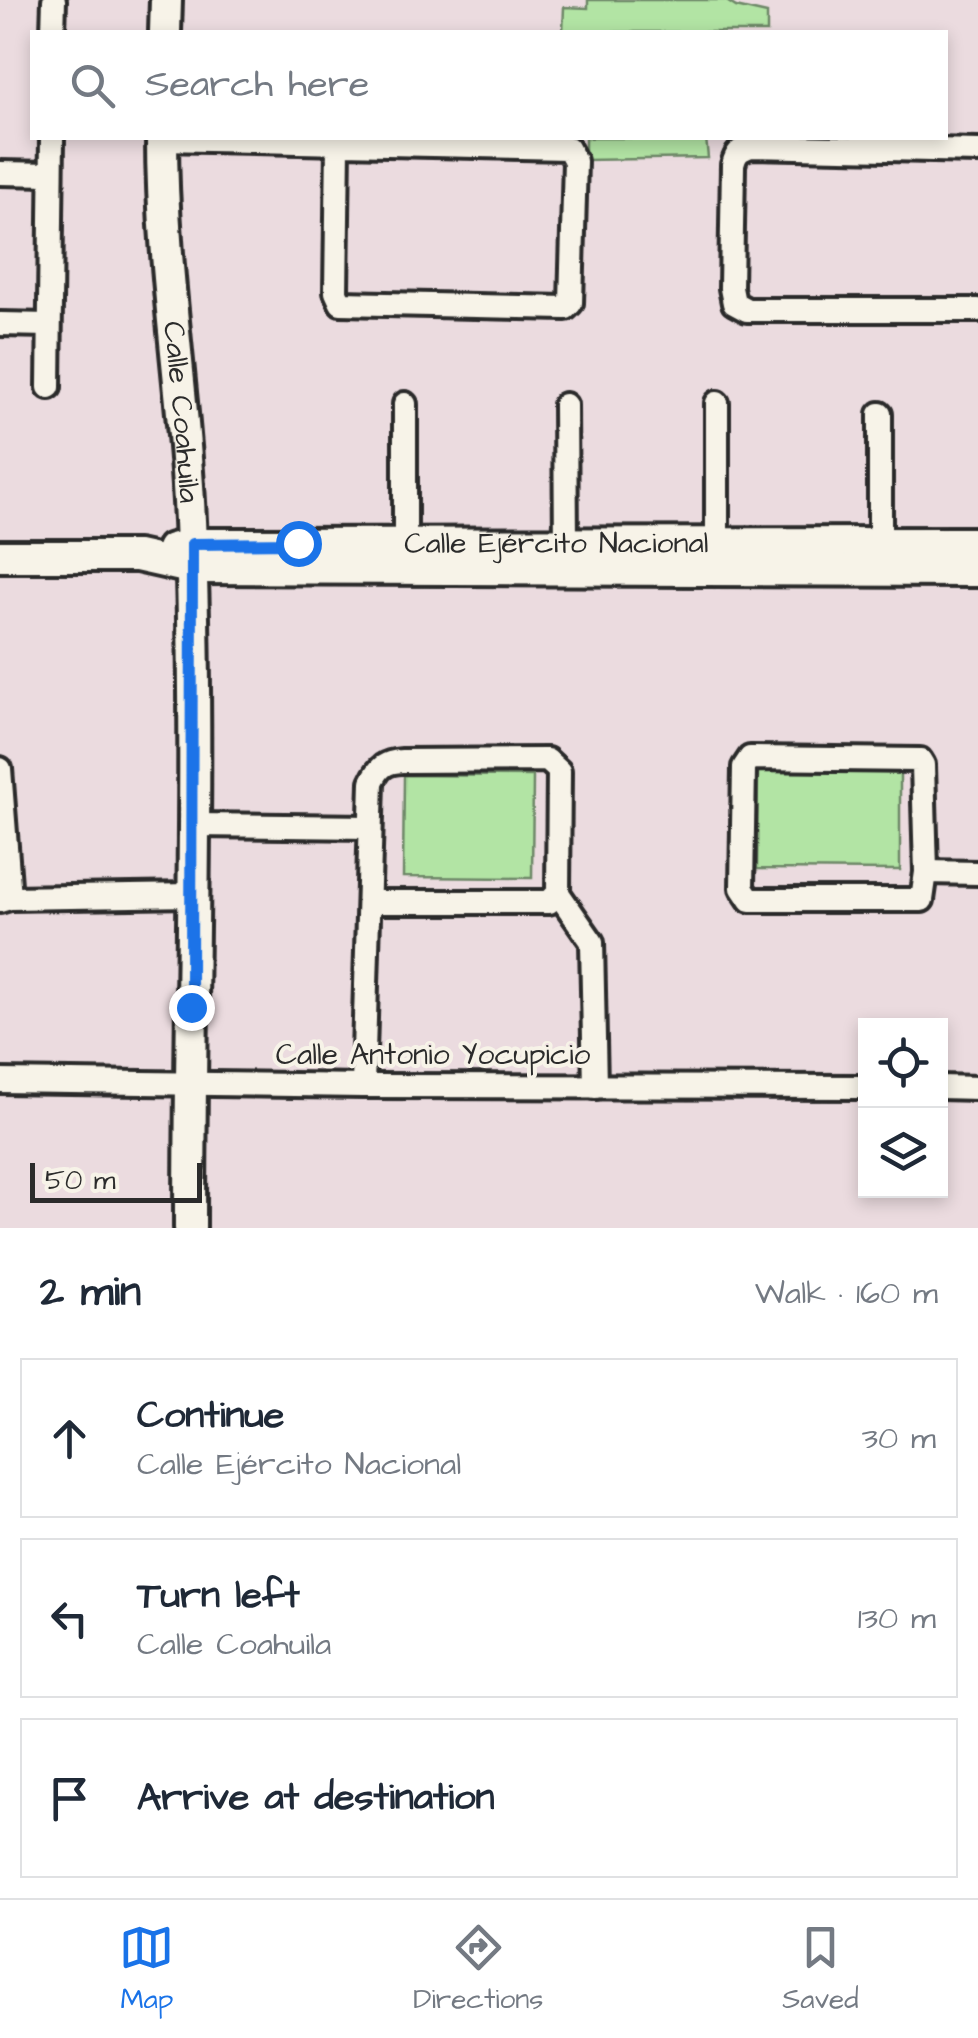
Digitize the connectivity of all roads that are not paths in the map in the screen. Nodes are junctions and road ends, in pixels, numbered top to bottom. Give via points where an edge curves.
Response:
1 (54, 0) edge
2 (166, 0) edge
3 (53, 30) edge
4 (165, 30) edge
5 (52, 140) edge
6 (162, 140) edge
7 (212, 140) edge
8 (338, 145) junction
9 (978, 151) edge
10 (0, 173) edge
11 (52, 174) junction
12 (978, 310) edge
13 (0, 324) edge
14 (49, 325) junction
15 (49, 386) dead end
16 (717, 403) dead end
17 (405, 404) dead end
18 (565, 405) dead end
19 (880, 414) dead end
20 (404, 542) junction
21 (717, 542) junction
22 (880, 542) junction
23 (978, 543) edge
24 (566, 544) junction
25 (0, 556) edge
26 (191, 556) junction
27 (978, 571) edge
28 (0, 768) edge
29 (194, 825) junction
30 (370, 828) junction
31 (926, 872) junction
32 (978, 873) edge
33 (558, 893) junction
34 (192, 895) junction
35 (5, 899) edge
36 (370, 902) junction
37 (0, 1081) edge
38 (190, 1082) junction
39 (363, 1086) junction
40 (595, 1086) junction
41 (858, 1087) edge
42 (948, 1088) edge
43 (978, 1088) edge
44 (190, 1228) edge

1 - 3 street
2 - 4 street
5 - 11 street
6 - 26 street, Calle Coahuila
7 - 8 street
8 - 8 street via 568,148 574,161 574,296 566,308 341,303
9 - 12 street via 742,149 733,165 731,288 734,303 747,310
10 - 11 street
11 - 14 street
13 - 14 street
14 - 15 street
16 - 21 street
17 - 20 street
18 - 24 street
19 - 22 street
20 - 24 street, Calle Ejército Nacional
20 - 26 street, Calle Ejército Nacional
21 - 22 street, Calle Ejército Nacional
21 - 24 street, Calle Ejército Nacional
22 - 23 street, Calle Ejército Nacional
25 - 26 street, Calle Ejército Nacional
26 - 27 street, Calle Ejército Nacional
26 - 29 street, Calle Coahuila
28 - 35 street
29 - 30 street
29 - 34 street, Calle Coahuila
30 - 33 street via 372,782 390,762 548,760 559,771
30 - 36 street
31 - 31 street via 922,900 750,900 742,888 746,761 920,760
31 - 32 street
33 - 36 street via 549,902
33 - 40 street via 592,942
34 - 35 street
34 - 38 street, Calle Coahuila
36 - 39 street
37 - 38 street, Calle Antonio Yocupicio
38 - 39 street, Calle Antonio Yocupicio
38 - 44 street, Calle Coahuila
39 - 40 street, Calle Antonio Yocupicio
40 - 41 street, Calle Antonio Yocupicio
42 - 43 street

